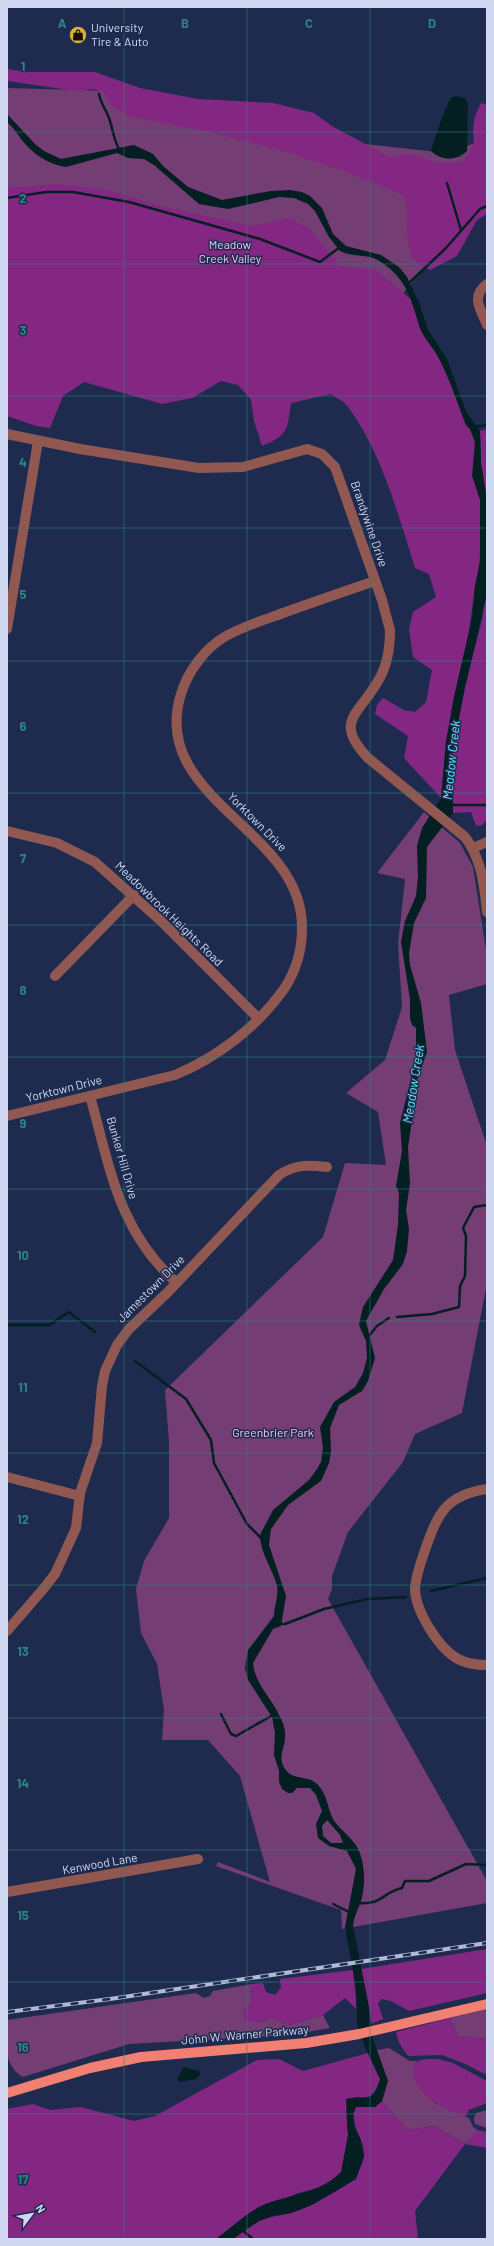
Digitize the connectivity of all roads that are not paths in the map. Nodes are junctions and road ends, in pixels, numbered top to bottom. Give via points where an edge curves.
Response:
1 (487, 284) edge
2 (487, 325) edge
3 (7, 434) edge
4 (38, 441) junction
5 (375, 581) junction
6 (7, 629) edge
7 (7, 831) edge
8 (487, 842) edge
9 (473, 848) junction
10 (134, 895) junction
11 (487, 912) edge
12 (55, 976) dead end
13 (258, 1018) junction
14 (90, 1096) junction
15 (7, 1116) edge
16 (327, 1167) dead end
17 (177, 1283) junction
18 (7, 1476) edge
19 (487, 1489) edge
20 (80, 1496) junction
21 (7, 1631) edge
22 (487, 1665) edge
23 (198, 1859) dead end
24 (7, 1892) edge
25 (487, 2004) edge
26 (7, 2093) edge

1 - 2 street via 479,290 477,299
3 - 4 street, Brandywine Drive
4 - 5 street, Brandywine Drive via 213,469 243,467 301,450 315,450 336,467
4 - 6 street
5 - 9 street, Brandywine Drive via 390,630 388,656 379,681 352,719 352,735 357,746 368,758 462,834
5 - 13 street, Yorktown Drive via 255,623 226,636 212,646 197,663 179,701 177,732 186,762 212,796 276,859 294,887 301,909 302,937 296,967 280,994
7 - 10 street, Meadowbrook Heights Road via 56,843 83,855
8 - 9 street
9 - 11 street, Brandywine Drive via 482,871
10 - 12 street
10 - 13 street, Meadowbrook Heights Road
13 - 14 street, Yorktown Drive via 228,1046 195,1067 175,1075
14 - 15 street, Yorktown Drive
14 - 17 street, Bunker Hill Drive via 109,1170 123,1210 146,1249
16 - 17 street, Jamestown Drive via 299,1166 279,1175
17 - 20 street, Jamestown Drive via 129,1329 110,1358 102,1386 97,1443
18 - 20 street
19 - 22 street via 461,1495 443,1509 434,1525 415,1588 419,1609 442,1646 459,1660
20 - 21 street, Jamestown Drive via 76,1528 55,1574
23 - 24 street, Kenwood Lane
25 - 26 main road, John W. Warner Parkway via 359,2034 306,2043 141,2057 90,2068

